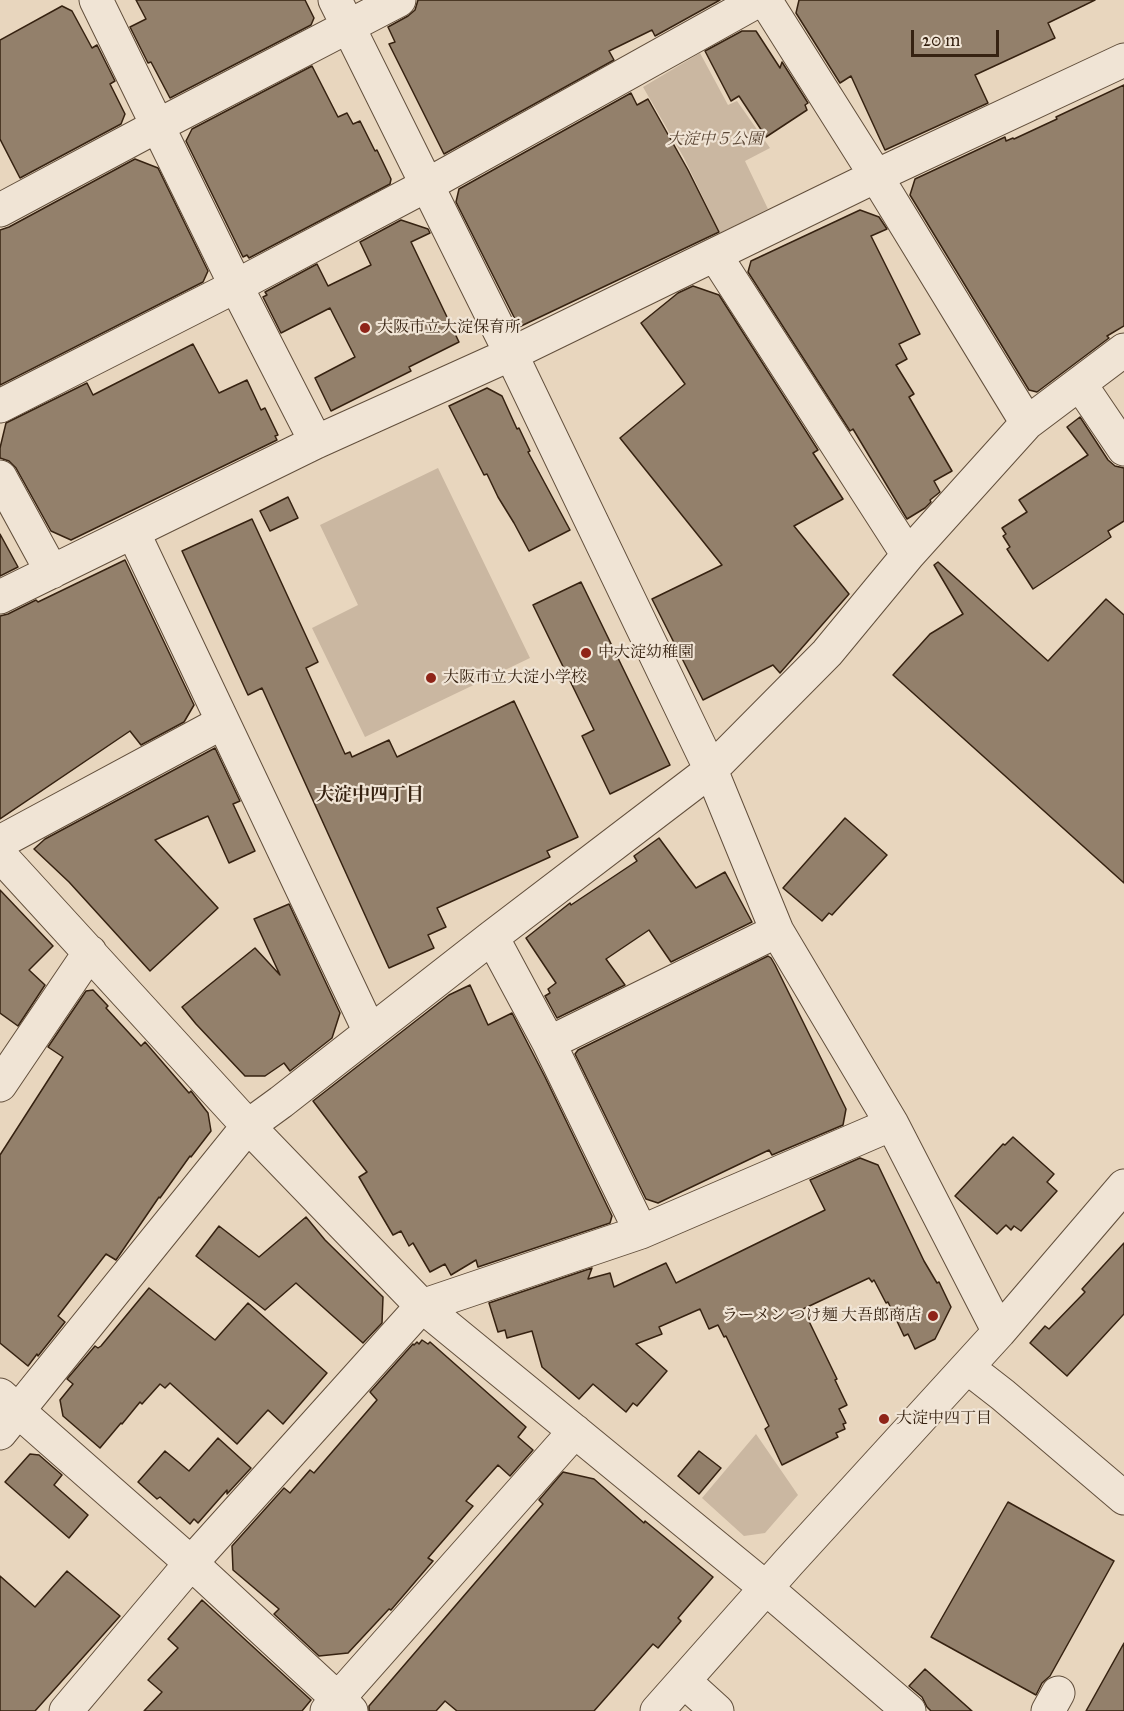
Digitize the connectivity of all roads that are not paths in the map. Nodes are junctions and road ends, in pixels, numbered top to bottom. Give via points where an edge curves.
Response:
1 (96, 0) edge
2 (399, 0) edge
3 (759, 0) edge
4 (765, 0) edge
5 (342, 13) edge
6 (1124, 60) edge
7 (157, 126) junction
8 (876, 176) junction
9 (427, 185) junction
10 (0, 210) edge
11 (715, 255) junction
12 (236, 286) junction
13 (1124, 350) edge
14 (511, 354) junction
15 (1080, 384) junction
16 (0, 406) edge
17 (1027, 423) junction
18 (316, 442) junction
19 (1124, 449) edge
20 (0, 477) edge
21 (133, 532) junction
22 (908, 555) junction
23 (52, 572) junction
24 (0, 597) edge
25 (223, 722) junction
26 (711, 770) junction
27 (0, 842) edge
28 (0, 855) edge
29 (777, 931) junction
30 (492, 937) junction
31 (90, 952) junction
32 (370, 1032) junction
33 (549, 1043) junction
34 (0, 1085) edge
35 (892, 1124) junction
36 (248, 1126) junction
37 (1124, 1186) edge
38 (641, 1232) junction
39 (422, 1306) junction
40 (999, 1332) junction
41 (967, 1367) junction
42 (6, 1414) edge
43 (575, 1431) junction
44 (1124, 1498) edge
45 (191, 1563) junction
46 (766, 1588) junction
47 (684, 1682) junction
48 (339, 1707) edge
49 (66, 1711) edge
50 (657, 1711) edge
51 (717, 1711) edge
52 (909, 1711) edge

1 - 7 street
2 - 5 street
3 - 9 street
4 - 8 street
5 - 7 street
5 - 9 street
6 - 8 street
7 - 10 street
7 - 12 street
8 - 11 street
8 - 17 street
9 - 12 street
9 - 14 street
11 - 14 street
11 - 22 street
12 - 16 street
12 - 18 street
13 - 15 street
14 - 18 street
14 - 26 street
15 - 17 street
15 - 19 street
17 - 22 street
18 - 21 street
20 - 23 street
21 - 23 street
21 - 25 street
22 - 26 street via 827,653
23 - 24 street
25 - 27 street
25 - 32 street
26 - 29 street
26 - 30 street
28 - 31 street
29 - 33 street
29 - 35 street
30 - 32 street
30 - 33 street
31 - 34 street
31 - 36 street
32 - 36 street
33 - 38 street
35 - 38 street
35 - 40 street
36 - 39 street
36 - 42 street
37 - 40 street
38 - 39 street
39 - 43 street
39 - 45 street
40 - 41 street
41 - 44 street
41 - 46 street
42 - 45 street
43 - 46 street
43 - 48 street
45 - 48 street
45 - 49 street
46 - 47 street
46 - 52 street
47 - 50 street
47 - 51 street

